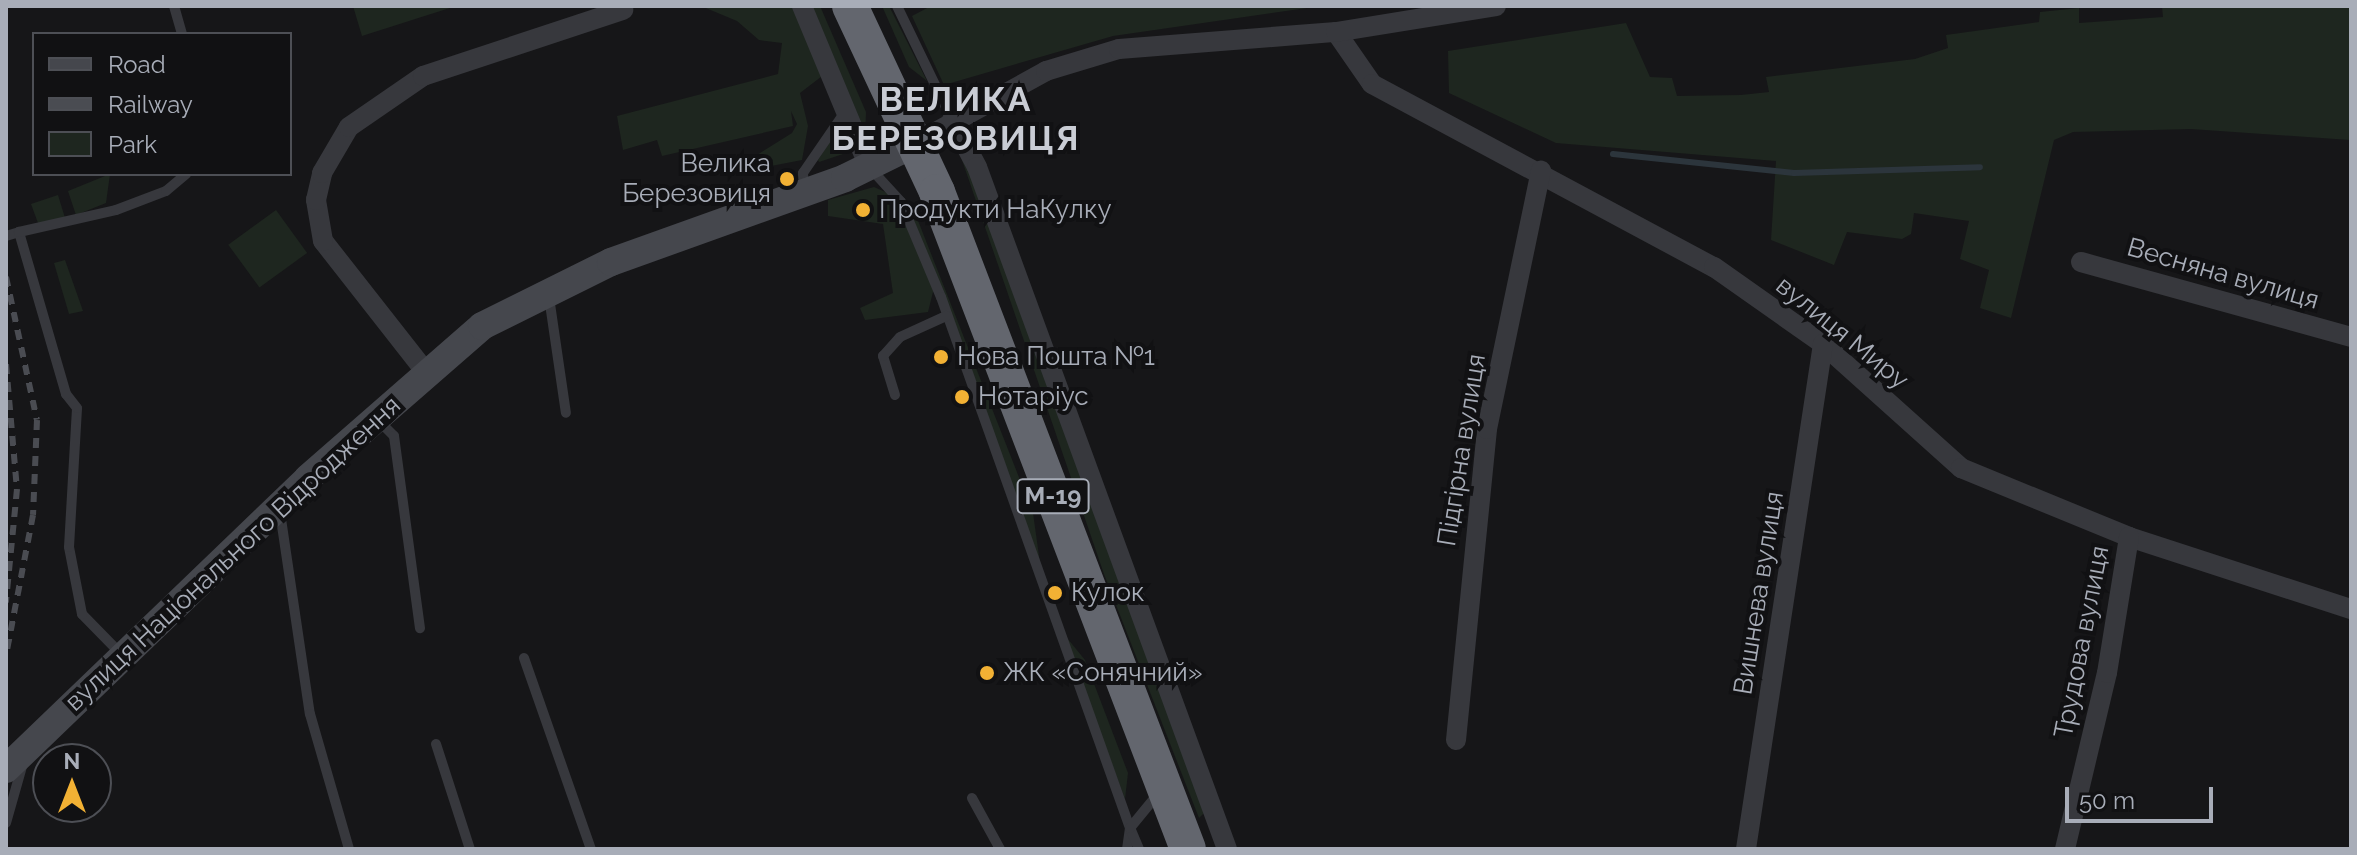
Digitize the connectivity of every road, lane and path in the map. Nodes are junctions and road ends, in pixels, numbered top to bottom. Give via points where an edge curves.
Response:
1 (174, 6) edge
2 (802, 6) edge
3 (850, 6) edge
4 (897, 6) edge
5 (1496, 6) edge
6 (623, 10) dead end
7 (181, 32) edge
8 (1336, 32) junction
9 (845, 112) junction
10 (952, 120) junction
11 (914, 144) junction
12 (869, 167) junction
13 (1541, 171) junction
14 (184, 176) edge
15 (805, 194) junction
16 (19, 232) junction
17 (6, 236) edge
18 (2081, 262) dead end
19 (546, 290) junction
20 (946, 316) junction
21 (2351, 337) edge
22 (1823, 344) junction
23 (425, 371) junction
24 (895, 395) dead end
25 (566, 413) dead end
26 (376, 418) junction
27 (278, 506) junction
28 (2129, 537) junction
29 (2351, 609) edge
30 (420, 628) dead end
31 (122, 655) junction
32 (524, 658) dead end
33 (1456, 740) dead end
34 (436, 744) dead end
35 (16, 761) edge
36 (1164, 787) junction
37 (972, 798) dead end
38 (6, 823) edge
39 (1130, 828) junction
40 (349, 849) edge
41 (470, 849) edge
42 (591, 849) edge
43 (1000, 849) edge
44 (1127, 849) edge
45 (1139, 849) edge
46 (1188, 849) edge
47 (1227, 849) edge
48 (1746, 849) edge
49 (2065, 849) edge

1 - 7 lane
2 - 9 street
3 - 11 highway, М-19
4 - 10 lane
5 - 8 street
6 - 23 street via 423,76 349,127 322,173 316,200 323,241
8 - 10 street via 1119,49 1046,71
8 - 13 street, вулиця Миру via 1372,84
9 - 12 street
9 - 15 lane via 803,173
10 - 11 street
10 - 47 street via 979,172
11 - 12 street, вулиця Національного Відродження
11 - 36 highway, М-19
12 - 15 street, вулиця Національного Відродження
12 - 20 lane via 901,202
13 - 22 street, вулиця Миру via 1714,267
13 - 33 street, Підгірна вулиця via 1487,429
14 - 16 lane via 166,191 116,210
15 - 19 street, вулиця Національного Відродження
16 - 17 lane
16 - 31 lane via 66,394 77,408 69,547 82,614
18 - 21 street, Весняна вулиця
19 - 23 street, вулиця Національного Відродження via 482,326
19 - 25 lane
20 - 24 lane via 900,337 883,356
20 - 39 lane
22 - 28 street, вулиця Миру via 1961,468
22 - 48 street, Вишнева вулиця
23 - 26 street, вулиця Національного Відродження
26 - 27 street, вулиця Національного Відродження
26 - 30 lane via 394,436
27 - 31 street, вулиця Національного Відродження
27 - 40 lane via 310,714
28 - 29 street, вулиця Миру
28 - 49 street, Трудова вулиця via 2107,673
31 - 35 street, вулиця Національного Відродження
32 - 42 lane
34 - 41 lane
35 - 38 lane
36 - 39 lane
36 - 46 highway, М-19
37 - 43 lane
39 - 44 lane
39 - 45 lane

